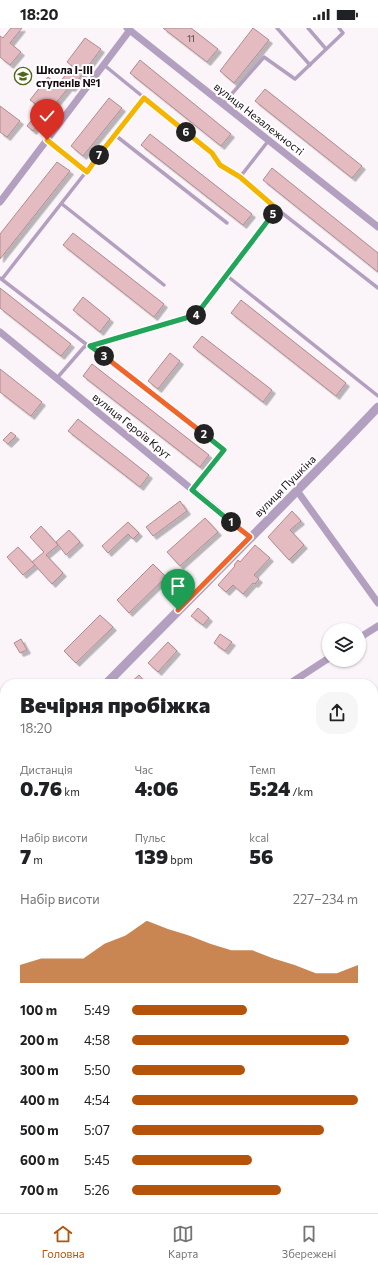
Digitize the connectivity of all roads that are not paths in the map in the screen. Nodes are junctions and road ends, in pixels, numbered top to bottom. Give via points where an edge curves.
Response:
1 (277, 28) edge
2 (308, 28) edge
3 (339, 28) edge
4 (128, 29) edge
5 (326, 49) junction
6 (104, 64) junction
7 (310, 64) junction
8 (144, 98) junction
9 (223, 104) junction
10 (115, 135) junction
11 (47, 140) junction
12 (269, 140) junction
13 (87, 172) junction
14 (240, 177) junction
15 (0, 202) edge
16 (62, 204) junction
17 (277, 209) junction
18 (227, 223) dead end
19 (378, 227) edge
20 (226, 275) junction
21 (1, 279) edge
22 (164, 285) dead end
23 (378, 288) edge
24 (0, 332) edge
25 (90, 346) junction
26 (56, 378) junction
27 (378, 396) edge
28 (378, 407) edge
29 (192, 490) junction
30 (298, 492) junction
31 (250, 537) junction
32 (378, 603) edge
33 (378, 626) edge
34 (366, 634) edge
35 (322, 663) edge
36 (111, 679) edge
37 (297, 679) edge

1 - 7 lane
2 - 5 lane
3 - 5 lane via 343,33
4 - 6 street
4 - 9 street, вулиця Незалежності
5 - 7 lane
6 - 8 lane
6 - 11 street
7 - 9 lane via 296,79 264,56
8 - 10 lane
8 - 14 lane via 212,153 220,165
9 - 12 street, вулиця Незалежності
10 - 13 lane
10 - 18 lane
11 - 13 lane
11 - 15 street
12 - 14 lane
12 - 19 street, вулиця Незалежності
13 - 16 lane
14 - 17 lane
16 - 21 lane
16 - 22 lane
17 - 20 lane
17 - 23 lane
20 - 25 lane via 195,316
20 - 27 lane
21 - 25 lane
24 - 26 street, вулиця Героїв Крут
25 - 26 lane via 84,347
25 - 29 lane via 224,450
26 - 29 street, вулиця Героїв Крут
28 - 30 street, вулиця Пушкіна
29 - 31 street, вулиця Героїв Крут
30 - 31 street, вулиця Пушкіна
30 - 32 street
31 - 36 street, вулиця Пушкіна
33 - 34 street
35 - 37 street

